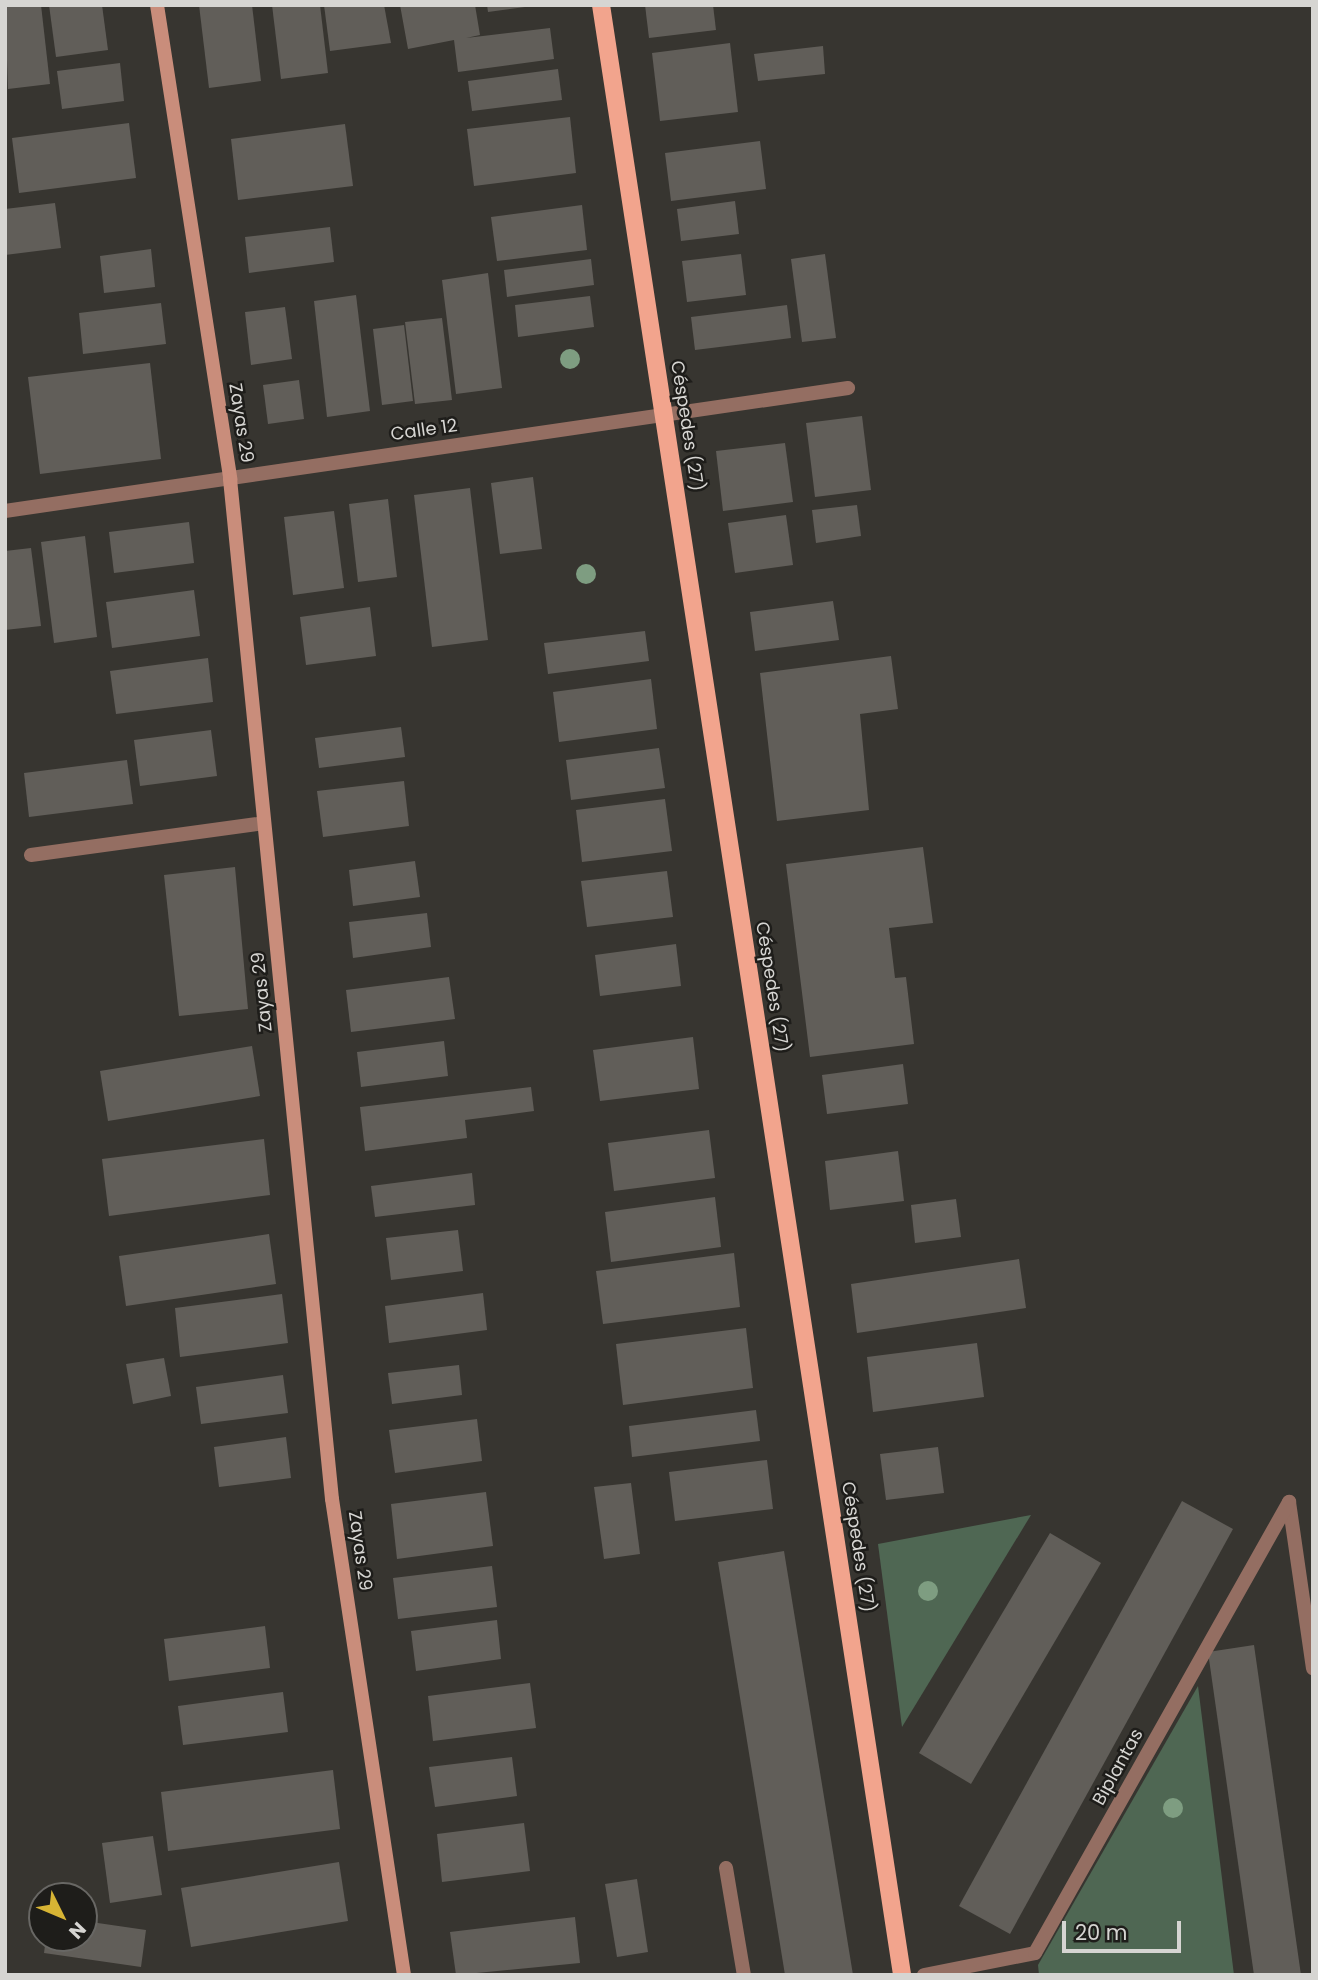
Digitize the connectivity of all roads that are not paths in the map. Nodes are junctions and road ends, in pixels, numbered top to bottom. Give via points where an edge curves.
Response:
1 (157, 5) edge
2 (601, 5) edge
3 (848, 388) dead end
4 (664, 415) junction
5 (230, 479) junction
6 (5, 511) edge
7 (264, 823) junction
8 (32, 855) dead end
9 (1313, 1668) edge
10 (726, 1868) dead end
11 (404, 1975) edge
12 (744, 1975) edge
13 (902, 1975) edge
14 (924, 1975) edge

1 - 5 street, Zayas 29
2 - 4 main road, Céspedes (27)
3 - 4 street, Calle 12
4 - 5 street, Calle 12
4 - 13 main road, Céspedes (27)
5 - 6 street, Calle 12
5 - 7 street, Zayas 29
7 - 8 street
7 - 11 street, Zayas 29 via 332,1499
9 - 14 street, Biplantas via 1289,1502 1035,1953
10 - 12 street

